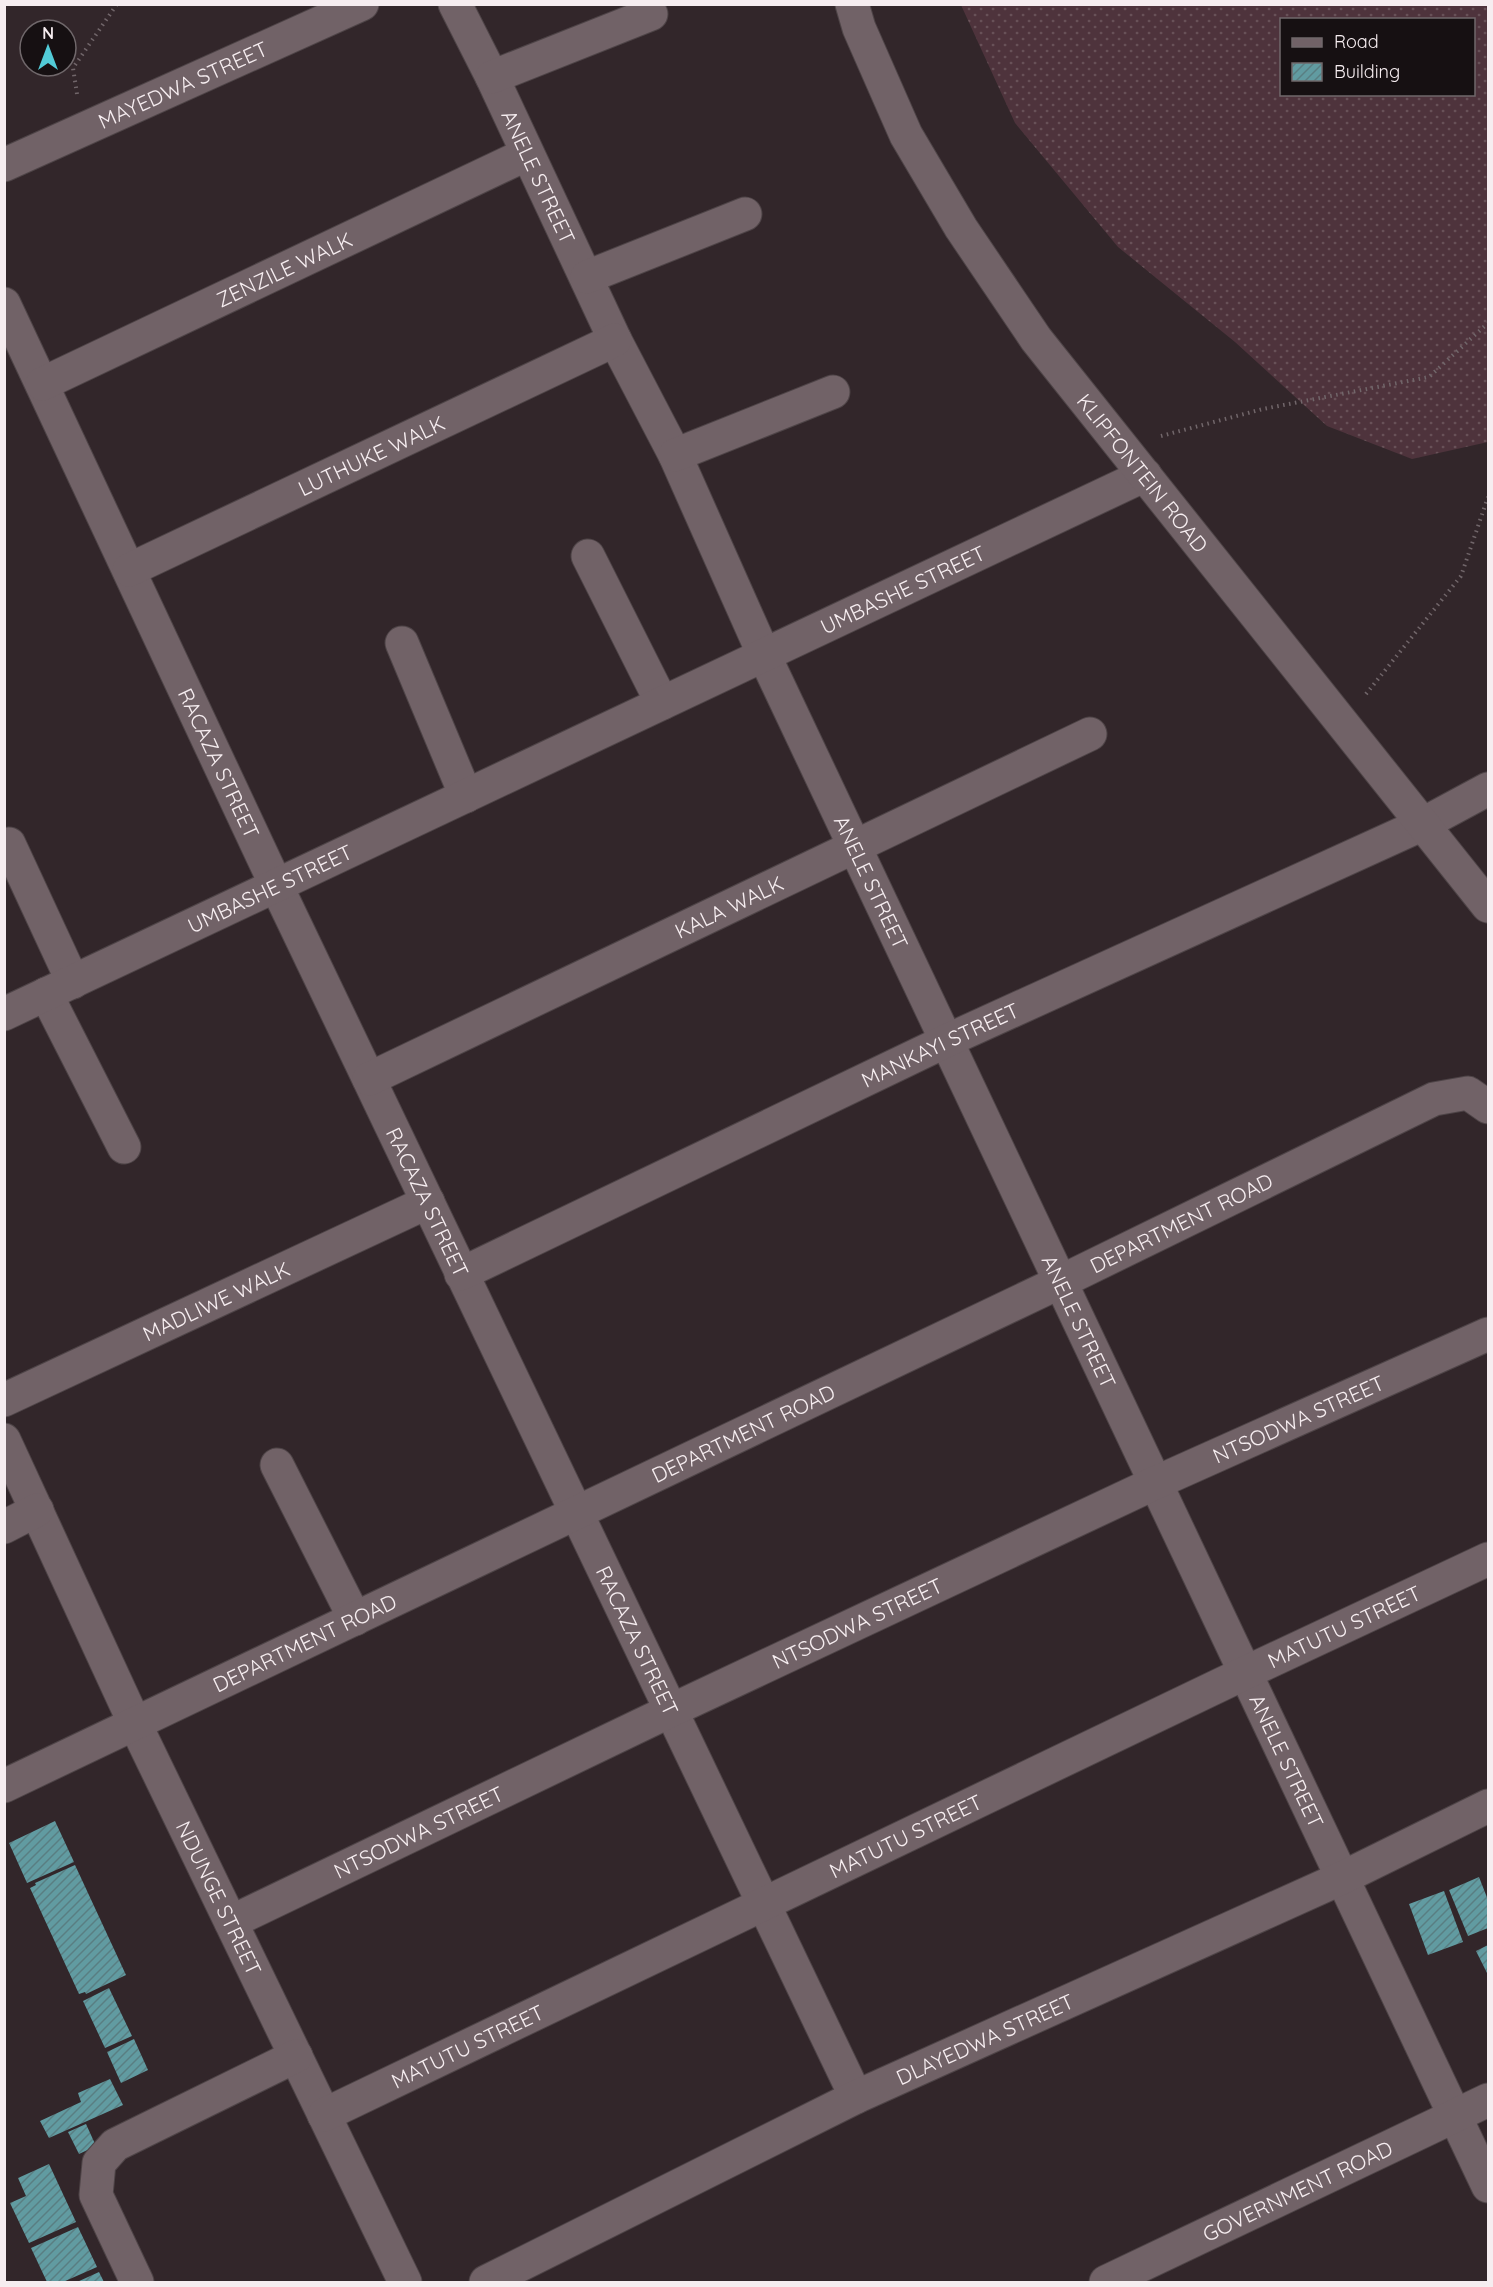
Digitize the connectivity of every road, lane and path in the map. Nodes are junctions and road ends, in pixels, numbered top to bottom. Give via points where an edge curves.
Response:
1 (117, 4) edge
2 (362, 4) edge
3 (454, 4) edge
4 (852, 4) edge
5 (651, 14) dead end
6 (492, 77) junction
7 (81, 130) junction
8 (527, 154) junction
9 (4, 165) edge
10 (745, 214) dead end
11 (587, 277) junction
12 (4, 304) edge
13 (1488, 323) edge
14 (615, 340) junction
15 (42, 384) junction
16 (833, 392) dead end
17 (1122, 446) junction
18 (675, 455) junction
19 (1145, 475) junction
20 (1488, 497) edge
21 (588, 556) dead end
22 (129, 570) junction
23 (402, 643) dead end
24 (764, 655) junction
25 (662, 703) junction
26 (1343, 723) junction
27 (1090, 734) dead end
28 (1488, 789) edge
29 (466, 796) junction
30 (1423, 824) junction
31 (9, 844) dead end
32 (855, 848) junction
33 (276, 885) junction
34 (1488, 906) edge
35 (60, 988) junction
36 (4, 1014) edge
37 (946, 1041) junction
38 (369, 1079) junction
39 (1486, 1105) edge
40 (124, 1147) dead end
41 (428, 1202) junction
42 (461, 1274) junction
43 (1060, 1282) junction
44 (1488, 1334) edge
45 (4, 1400) edge
46 (4, 1440) edge
47 (277, 1465) dead end
48 (1155, 1483) junction
49 (37, 1510) junction
50 (576, 1513) junction
51 (4, 1527) edge
52 (1488, 1559) edge
53 (355, 1619) junction
54 (1245, 1673) junction
55 (670, 1711) junction
56 (135, 1724) junction
57 (4, 1786) edge
58 (1488, 1806) edge
59 (1344, 1877) junction
60 (763, 1904) junction
61 (231, 1922) junction
62 (296, 2056) junction
63 (856, 2097) junction
64 (1488, 2100) edge
65 (324, 2115) junction
66 (1455, 2116) junction
67 (1488, 2186) edge
68 (137, 2283) edge
69 (405, 2283) edge
70 (486, 2283) edge
71 (1106, 2283) edge

1 - 7 path via 73,68
2 - 7 street, MAYEDWA STREET
3 - 6 street, ANELE STREET
4 - 17 street, KLIPFONTEIN ROAD via 906,135 961,228 1036,339
5 - 6 street
6 - 8 street, ANELE STREET
7 - 9 street, MAYEDWA STREET
8 - 11 street, ANELE STREET
8 - 15 street, ZENZILE WALK
10 - 11 street
11 - 14 street, ANELE STREET
12 - 15 street, RACAZA STREET
13 - 17 path via 1429,377 1263,409
14 - 18 street, ANELE STREET
14 - 22 street, LUTHUKE WALK
15 - 22 street, RACAZA STREET
16 - 18 street
17 - 19 street, KLIPFONTEIN ROAD
18 - 24 street, ANELE STREET
19 - 24 street, UMBASHE STREET
19 - 26 street, KLIPFONTEIN ROAD
20 - 26 path via 1461,576
21 - 25 street
22 - 33 street, RACAZA STREET
23 - 29 street
24 - 25 street, UMBASHE STREET
24 - 32 street, ANELE STREET
25 - 29 street, UMBASHE STREET
26 - 30 street, KLIPFONTEIN ROAD
27 - 32 street, KALA WALK
28 - 30 street, MANKAYI STREET
29 - 33 street, UMBASHE STREET
30 - 34 street, KLIPFONTEIN ROAD
30 - 37 street, MANKAYI STREET
31 - 35 street
32 - 37 street, ANELE STREET
32 - 38 street, KALA WALK
33 - 35 street, UMBASHE STREET
33 - 38 street, RACAZA STREET
35 - 36 street, UMBASHE STREET
35 - 40 street
37 - 42 street, MANKAYI STREET
37 - 43 street, ANELE STREET
38 - 41 street, RACAZA STREET
39 - 43 street, DEPARTMENT ROAD via 1468,1093 1434,1099
41 - 42 street, RACAZA STREET
41 - 45 street, MADLIWE WALK
42 - 50 street, RACAZA STREET
43 - 48 street, ANELE STREET
43 - 50 street, DEPARTMENT ROAD
44 - 48 street, NTSODWA STREET
46 - 49 street, NDUNGE STREET
47 - 53 street
48 - 54 street, ANELE STREET
48 - 55 street, NTSODWA STREET
49 - 51 street
49 - 56 street, NDUNGE STREET
50 - 53 street, DEPARTMENT ROAD
50 - 55 street, RACAZA STREET
52 - 54 street, MATUTU STREET
53 - 56 street, DEPARTMENT ROAD
54 - 59 street, ANELE STREET
54 - 60 street, MATUTU STREET
55 - 60 street, RACAZA STREET
55 - 61 street, NTSODWA STREET
56 - 57 street, DEPARTMENT ROAD
56 - 61 street, NDUNGE STREET
58 - 59 street, DLAYEDWA STREET
59 - 63 street, DLAYEDWA STREET
59 - 66 street, ANELE STREET
60 - 63 street, RACAZA STREET
60 - 65 street, MATUTU STREET
61 - 62 street, NDUNGE STREET
62 - 65 street, NDUNGE STREET
62 - 68 street via 115,2145 99,2163 96,2195
63 - 70 street, DLAYEDWA STREET
64 - 66 street, GOVERNMENT ROAD
65 - 69 street, NDUNGE STREET
66 - 67 street, ANELE STREET
66 - 71 street, GOVERNMENT ROAD

